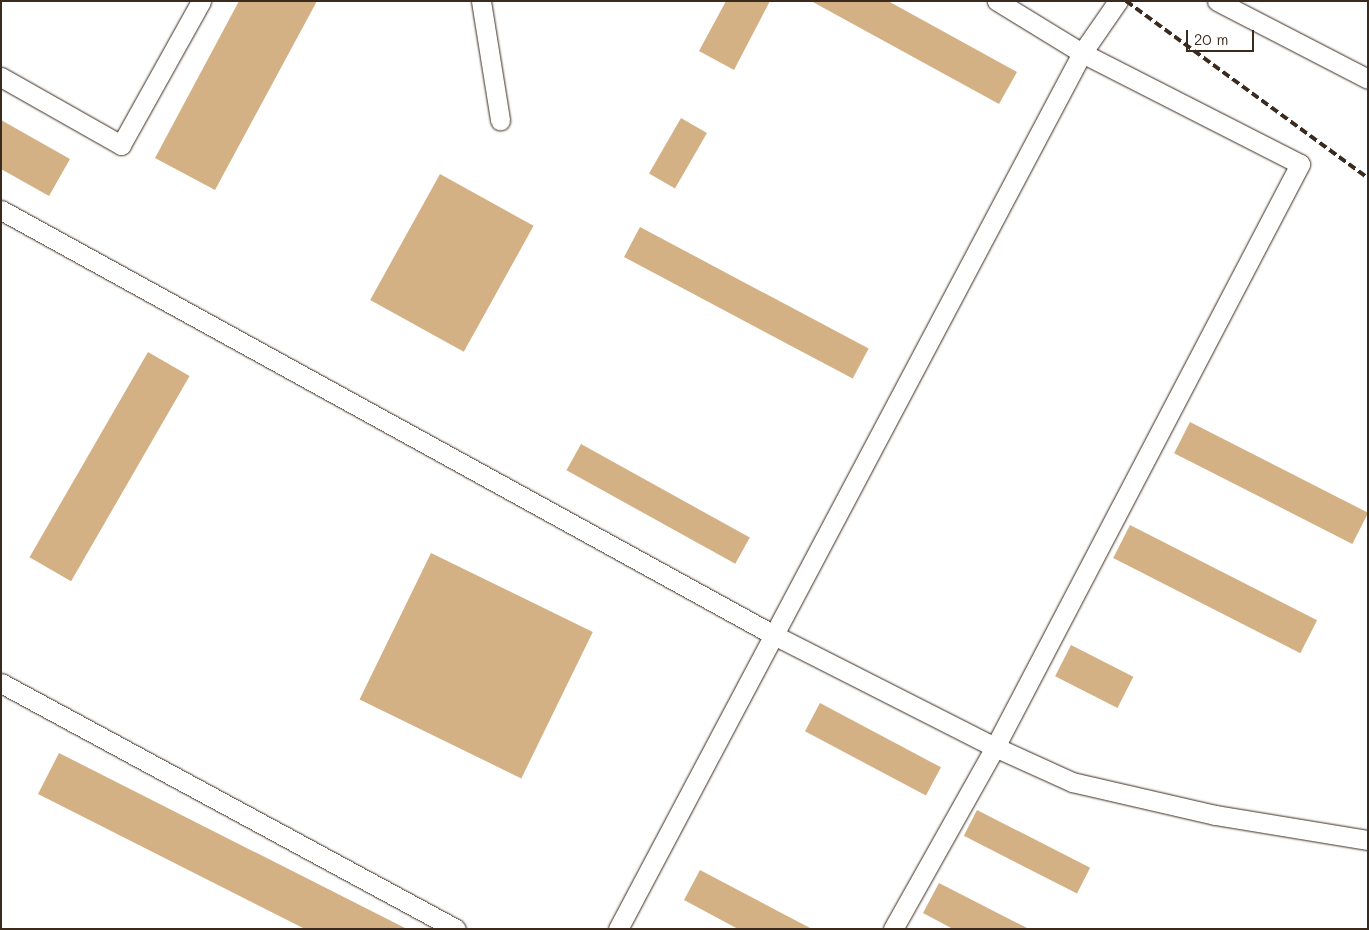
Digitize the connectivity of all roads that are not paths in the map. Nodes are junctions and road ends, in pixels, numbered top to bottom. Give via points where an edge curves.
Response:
1 (201, 1) edge
2 (481, 1) edge
3 (997, 1) edge
4 (1118, 1) edge
5 (1218, 1) edge
6 (1082, 52) junction
7 (1, 77) edge
8 (1368, 79) edge
9 (500, 120) dead end
10 (1, 210) edge
11 (772, 634) junction
12 (1, 682) edge
13 (995, 746) junction
14 (1368, 840) edge
15 (456, 929) edge
16 (618, 929) edge
17 (893, 929) edge

1 - 7 street via 121,145
2 - 9 street
3 - 6 street
4 - 6 street
5 - 8 street
6 - 11 street
6 - 13 street via 1300,164
10 - 11 street
11 - 13 street
11 - 16 street
12 - 15 street
13 - 14 street via 1072,782 1215,815
13 - 17 street

